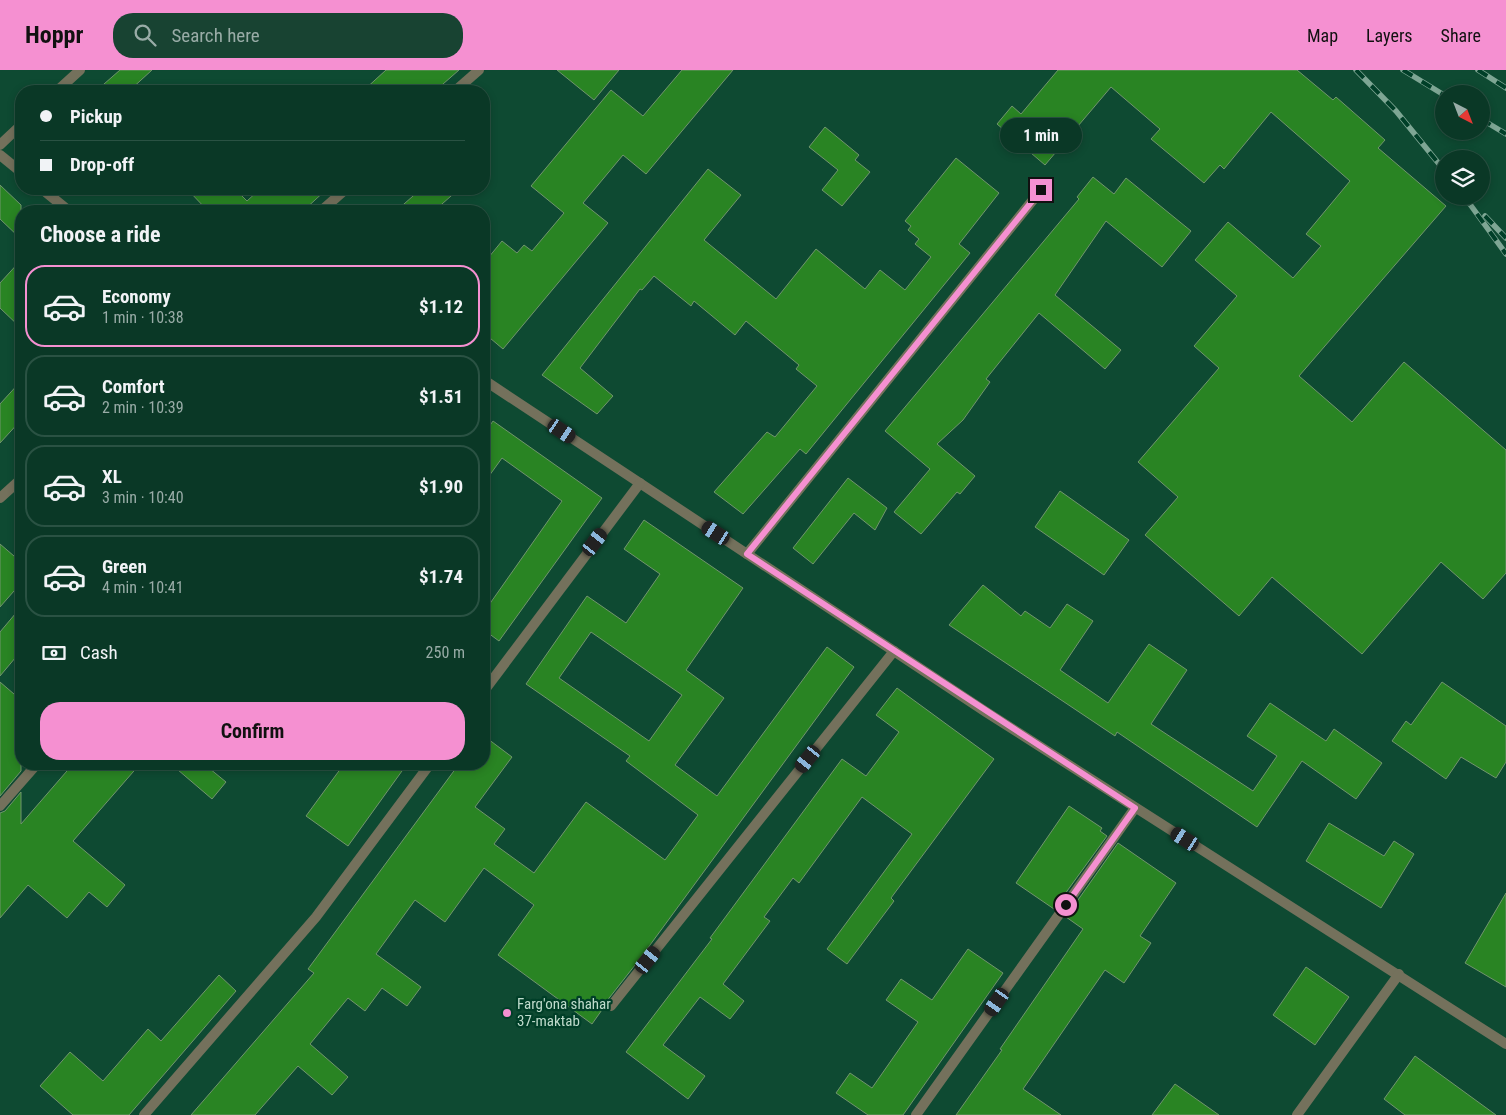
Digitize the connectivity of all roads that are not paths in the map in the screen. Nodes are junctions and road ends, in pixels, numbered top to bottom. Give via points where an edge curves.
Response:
1 (80, 70) edge
2 (479, 70) edge
3 (64, 85) edge
4 (462, 85) edge
5 (15, 131) edge
6 (0, 145) edge
7 (0, 154) edge
8 (15, 167) edge
9 (1041, 190) dead end
10 (49, 195) edge
11 (339, 195) edge
12 (62, 205) edge
13 (328, 205) edge
14 (490, 384) edge
15 (640, 483) junction
16 (15, 484) edge
17 (0, 498) edge
18 (747, 554) junction
19 (894, 651) junction
20 (490, 684) edge
21 (32, 770) edge
22 (426, 770) edge
23 (0, 806) edge
24 (1135, 808) junction
25 (1399, 974) junction
26 (612, 1006) dead end
27 (1506, 1044) edge
28 (144, 1115) edge
29 (916, 1115) edge
30 (1297, 1115) edge

1 - 3 street
2 - 4 street
5 - 6 street
7 - 8 street
9 - 18 street
10 - 12 street
11 - 13 street
14 - 15 street
15 - 18 street
15 - 20 street
16 - 17 street
18 - 19 street
19 - 24 street
19 - 26 street
21 - 23 street
22 - 28 street via 316,917
24 - 25 street
24 - 29 street
25 - 27 street
25 - 30 street

